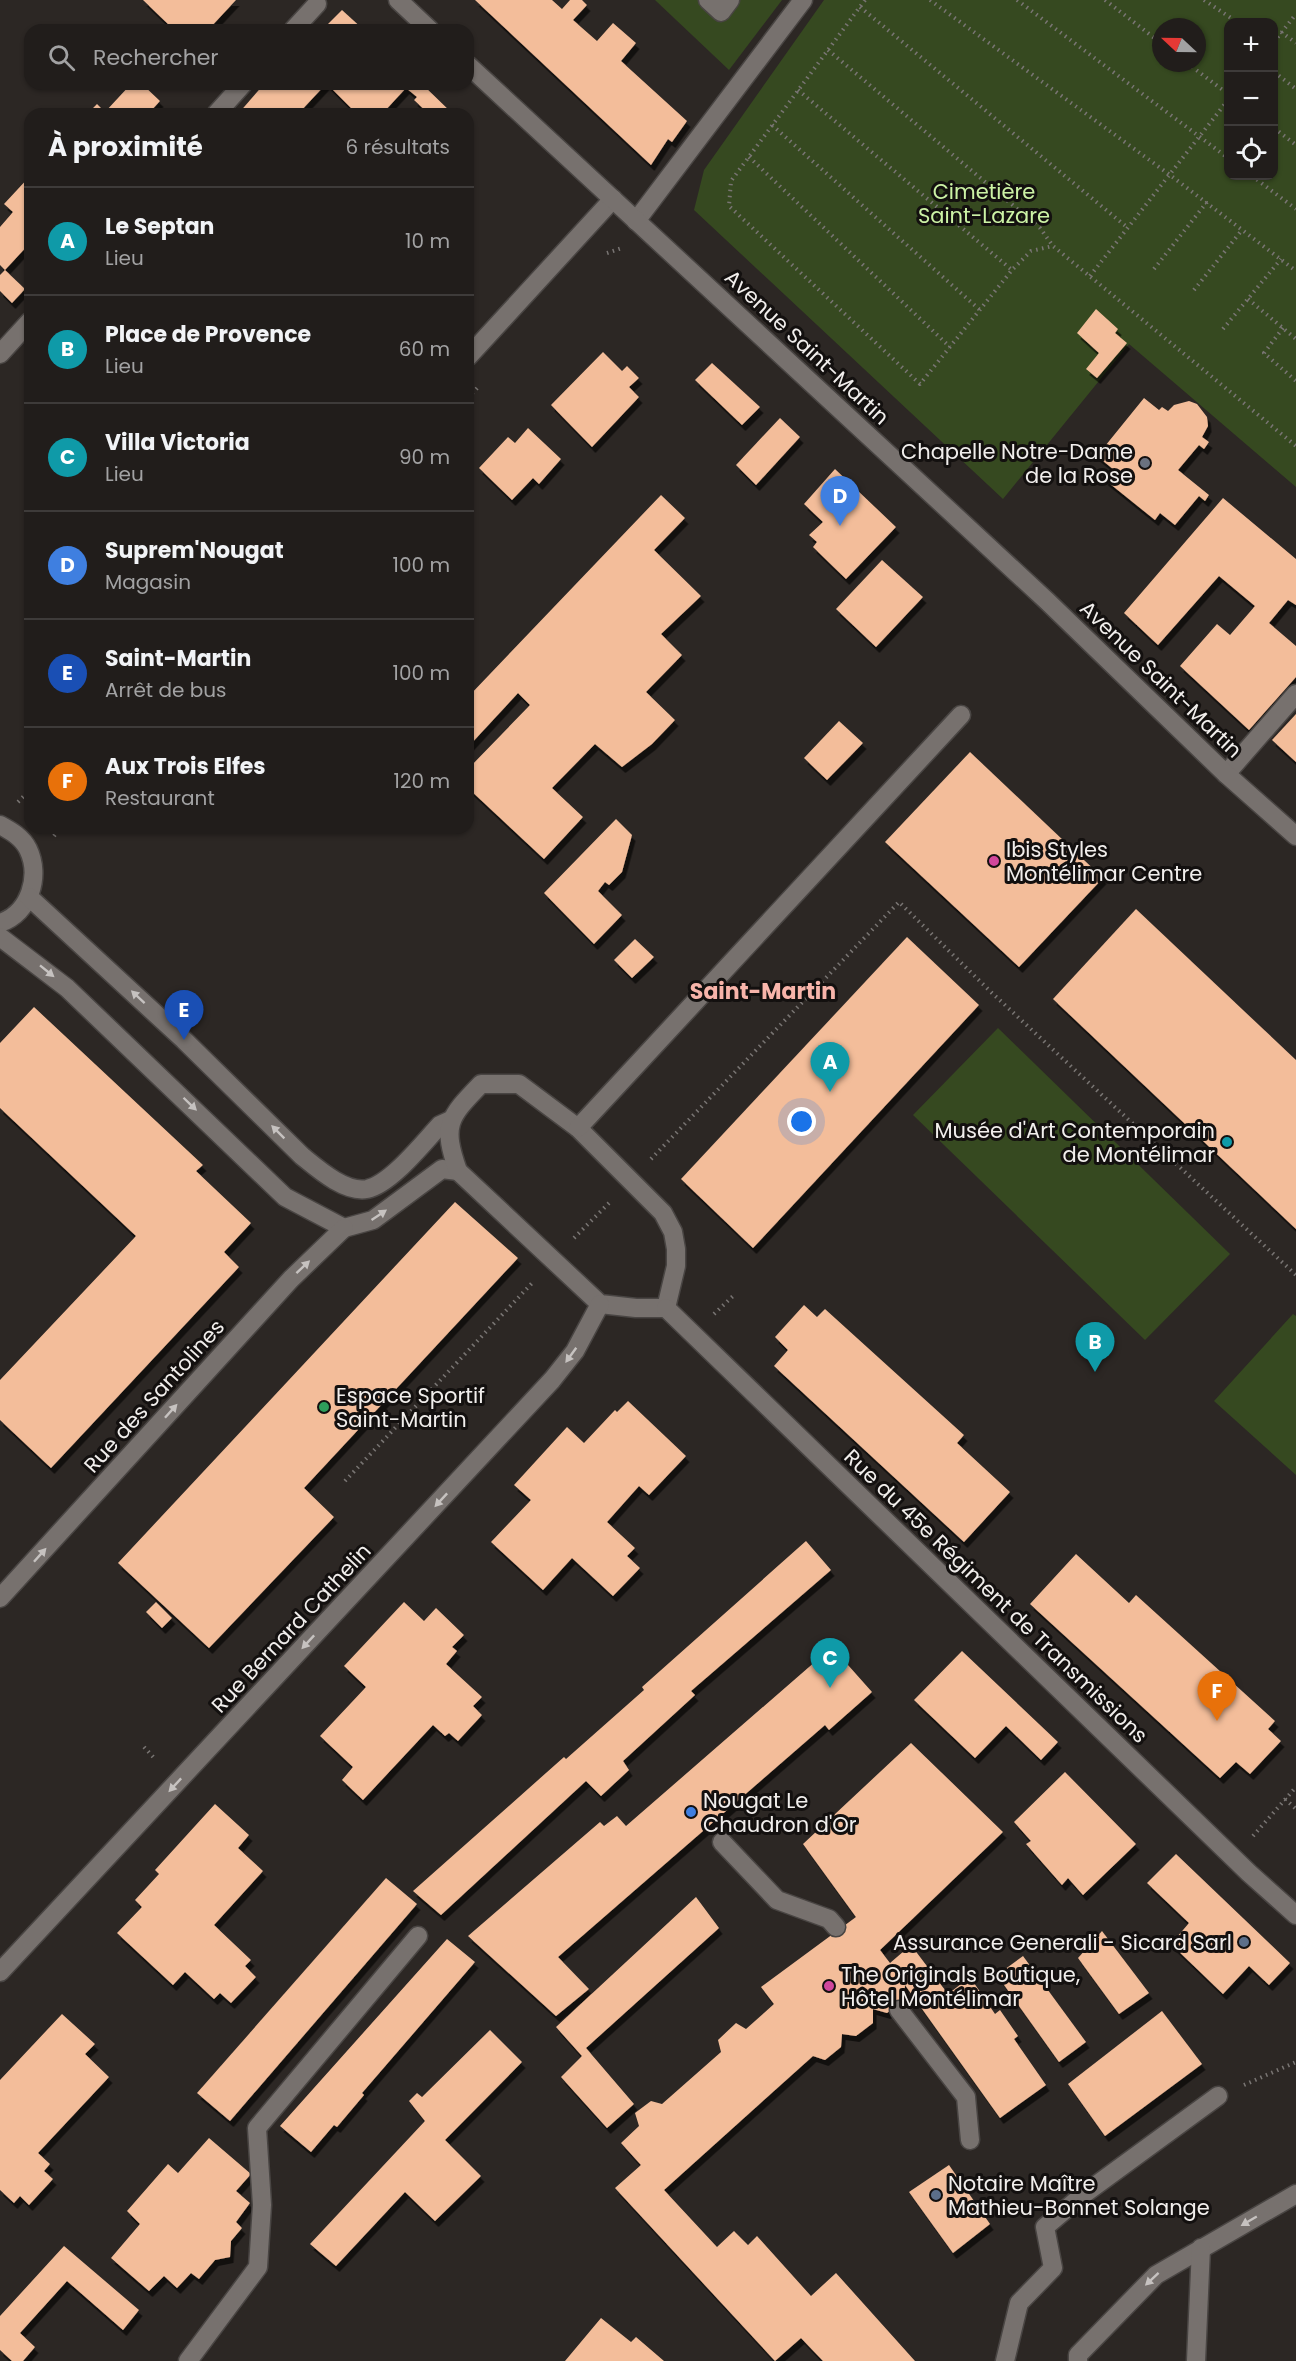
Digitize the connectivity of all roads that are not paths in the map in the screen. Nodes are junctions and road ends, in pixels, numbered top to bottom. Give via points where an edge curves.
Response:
1 (398, 0) edge
2 (708, 0) edge
3 (730, 0) edge
4 (802, 0) edge
5 (316, 4) dead end
6 (298, 24) edge
7 (424, 24) edge
8 (474, 71) edge
9 (238, 90) edge
10 (221, 108) edge
11 (613, 199) junction
12 (636, 220) junction
13 (24, 328) edge
14 (474, 350) edge
15 (0, 354) edge
16 (1296, 694) edge
17 (961, 715) dead end
18 (1226, 774) junction
19 (0, 825) edge
20 (24, 833) edge
21 (27, 834) edge
22 (1296, 836) edge
23 (29, 897) junction
24 (0, 923) edge
25 (0, 937) edge
26 (451, 1120) junction
27 (578, 1128) junction
28 (458, 1171) junction
29 (344, 1228) junction
30 (600, 1304) junction
31 (666, 1308) junction
32 (0, 1598) edge
33 (722, 1842) dead end
34 (1296, 1915) edge
35 (836, 1927) dead end
36 (418, 1936) dead end
37 (0, 1972) edge
38 (899, 2010) dead end
39 (1218, 2096) road end
40 (970, 2140) dead end
41 (1296, 2194) edge
42 (1201, 2248) junction
43 (188, 2361) edge
44 (1005, 2361) edge
45 (1078, 2361) edge
46 (1196, 2361) edge

1 - 7 street
2 - 3 street via 721,12
4 - 12 street
5 - 6 street
8 - 11 street, Avenue Saint-Martin
9 - 10 street
11 - 12 street, Avenue Saint-Martin
11 - 14 street
12 - 18 street, Avenue Saint-Martin via 1039,593
13 - 15 street
16 - 18 street
17 - 27 street
18 - 22 street, Avenue Saint-Martin
19 - 20 street
21 - 23 street via 34,880
23 - 24 street via 20,911
26 -> 23 street via 440,1125 384,1181 366,1189 351,1187 302,1156
25 -> 29 street via 67,988 285,1197
26 - 27 street via 481,1084 519,1084
26 - 28 street via 447,1141
27 - 31 street via 643,1190 673,1232 676,1266
29 -> 28 street via 373,1220 442,1169
28 - 30 street
32 -> 29 street, Rue des Santolines via 291,1278
30 - 31 street
30 -> 37 street, Rue Bernard Cathelin via 575,1351 552,1380
31 - 34 street, Rue du 45e Régiment de Transmissions
33 - 35 street via 777,1900 829,1919
36 - 43 street via 257,2128 262,2205 258,2267
38 - 40 street via 966,2097
39 - 44 street via 1045,2227 1053,2268 1019,2303
41 -> 42 street
42 -> 45 street via 1156,2275 1078,2355
42 - 46 street

